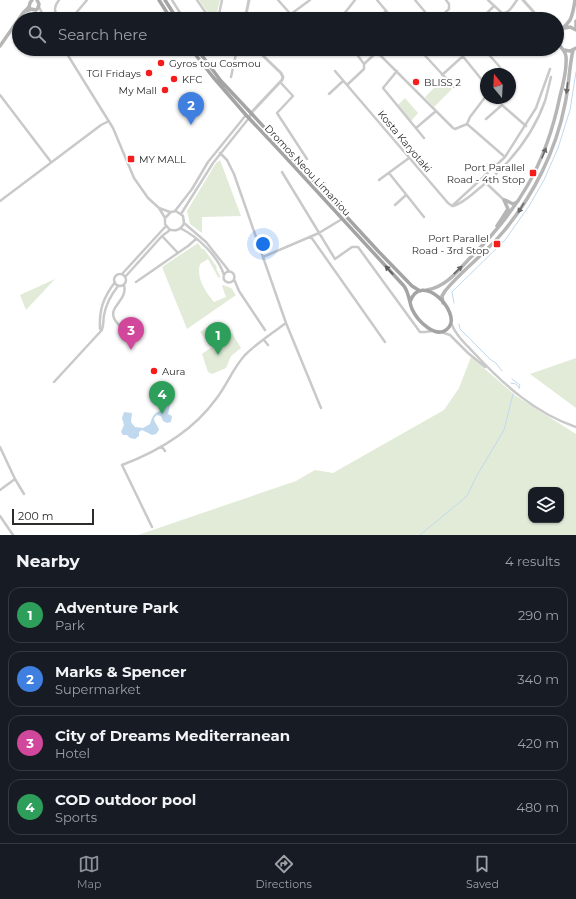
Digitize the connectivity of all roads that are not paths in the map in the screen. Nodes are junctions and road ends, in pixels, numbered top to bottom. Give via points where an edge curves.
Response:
1 (34, 0) edge
2 (59, 0) edge
3 (87, 0) edge
4 (159, 0) edge
5 (165, 0) edge
6 (172, 0) edge
7 (197, 0) edge
8 (222, 0) edge
9 (249, 0) edge
10 (278, 0) edge
11 (310, 0) edge
12 (354, 0) edge
13 (377, 0) edge
14 (415, 0) edge
15 (446, 0) edge
16 (488, 0) edge
17 (517, 0) edge
18 (522, 0) edge
19 (575, 0) edge
20 (494, 6) junction
21 (39, 7) junction
22 (30, 8) junction
23 (36, 10) junction
24 (386, 11) edge
25 (24, 12) edge
26 (38, 12) edge
27 (41, 12) edge
28 (56, 12) edge
29 (77, 12) edge
30 (167, 12) edge
31 (172, 12) edge
32 (180, 12) edge
33 (205, 12) edge
34 (219, 12) edge
35 (246, 12) edge
36 (289, 12) edge
37 (294, 12) edge
38 (345, 12) edge
39 (424, 12) edge
40 (446, 12) edge
41 (488, 12) edge
42 (501, 12) edge
43 (508, 12) edge
44 (533, 12) edge
45 (576, 21) edge
46 (564, 25) edge
47 (576, 26) edge
48 (12, 29) edge
49 (564, 29) edge
50 (576, 30) edge
51 (0, 46) edge
52 (564, 49) edge
53 (575, 49) edge
54 (564, 50) edge
55 (68, 56) edge
56 (197, 56) edge
57 (203, 56) edge
58 (235, 56) edge
59 (263, 56) edge
60 (358, 56) edge
61 (372, 56) edge
62 (383, 56) edge
63 (425, 56) edge
64 (463, 56) joint
65 (490, 56) edge
66 (364, 64) junction
67 (500, 68) edge
68 (550, 69) dead end
69 (335, 71) dead end
70 (397, 71) junction
71 (442, 75) junction
72 (231, 77) dead end
73 (480, 77) edge
74 (551, 77) dead end
75 (343, 81) junction
76 (280, 83) junction
77 (347, 85) junction
78 (454, 87) dead end
79 (329, 94) dead end
80 (0, 95) edge
81 (480, 104) edge
82 (536, 108) junction
83 (436, 110) junction
84 (541, 110) junction
85 (251, 113) junction
86 (247, 117) junction
87 (486, 119) dead end
88 (109, 121) junction
89 (467, 124) junction
90 (526, 126) junction
91 (416, 128) junction
92 (424, 138) dead end
93 (220, 153) junction
94 (505, 157) junction
95 (409, 158) junction
96 (307, 159) dead end
97 (51, 162) junction
98 (282, 172) dead end
99 (389, 173) junction
100 (379, 180) dead end
101 (486, 183) junction
102 (406, 195) junction
103 (504, 200) junction
104 (520, 200) junction
105 (0, 201) edge
106 (395, 205) dead end
107 (452, 206) junction
108 (159, 208) junction
109 (174, 211) junction
110 (171, 212) junction
111 (181, 214) junction
112 (424, 217) dead end
113 (165, 218) junction
114 (342, 219) junction
115 (184, 223) junction
116 (166, 226) junction
117 (180, 228) junction
118 (170, 230) junction
119 (319, 233) junction
120 (162, 236) junction
121 (311, 237) junction
122 (196, 239) junction
123 (485, 244) junction
124 (178, 253) junction
125 (263, 258) junction
126 (229, 271) junction
127 (122, 274) junction
128 (224, 275) junction
129 (125, 277) junction
130 (234, 279) junction
131 (115, 282) junction
132 (136, 282) dead end
133 (229, 282) junction
134 (124, 284) junction
135 (118, 286) junction
136 (428, 290) junction
137 (239, 291) junction
138 (420, 291) junction
139 (410, 302) junction
140 (443, 302) junction
141 (420, 320) junction
142 (286, 323) junction
143 (451, 323) junction
144 (120, 326) dead end
145 (102, 330) junction
146 (265, 330) dead end
147 (420, 330) junction
148 (432, 330) junction
149 (442, 332) junction
150 (264, 340) junction
151 (386, 342) dead end
152 (268, 345) dead end
153 (492, 372) junction
154 (54, 382) dead end
155 (321, 408) dead end
156 (576, 427) edge
157 (0, 447) edge
158 (162, 447) junction
159 (165, 451) dead end
160 (15, 480) junction
161 (0, 490) edge
162 (24, 494) dead end
163 (0, 516) edge
164 (152, 527) dead end
165 (13, 535) edge

1 - 21 main road
1 - 22 main road via 30,3
2 - 28 street via 54,9
3 - 29 street
4 - 30 main road
5 - 31 main road
6 - 32 street
7 - 33 street
8 - 34 street
9 - 35 street
10 - 36 street
11 - 37 street
12 - 38 street
13 - 24 street
14 - 39 street
15 - 40 street via 449,9
16 - 20 street
17 - 43 street
18 - 44 street
19 - 46 main road via 572,15
20 - 41 street
20 - 42 street
21 - 23 main road
21 - 27 street
22 - 23 main road
22 - 25 main road
23 - 26 street
45 - 47 main road
48 - 51 main road
49 - 50 main road via 570,27
52 - 53 main road
53 -> 140 main road via 559,128 536,183 502,233 445,291 442,296
104 -> 54 main road via 540,162 556,117 566,58
55 - 88 street
56 - 86 main road, Dromos Neou Limaniou
57 - 85 main road, Dromos Neou Limaniou
58 - 72 street
59 - 76 street via 281,73 283,77
60 - 66 street
61 - 66 street
62 - 70 street
63 - 71 street
64 - 71 street
64 - 73 street
65 - 67 street
66 - 77 street via 364,69
68 - 82 street
69 - 75 street, Kosta Karyotaki
70 - 83 street
70 - 91 street via 383,88
71 - 78 street
74 - 84 street
75 - 77 street, Kosta Karyotaki
75 - 79 street
76 - 85 street
76 - 96 street via 293,96 277,113
77 - 95 street, Kosta Karyotaki
80 - 97 street
81 - 89 street
82 - 84 street
82 - 90 street
83 - 89 street via 455,129
83 - 91 street
84 - 101 street via 519,149
85 - 86 street
85 - 138 main road, Dromos Neou Limaniou via 379,252
86 - 93 street
86 - 109 street via 212,156 192,189
86 - 114 main road, Dromos Neou Limaniou
87 - 90 street via 502,105
88 - 97 street
88 - 108 street via 134,178
89 - 94 street
90 - 94 street
91 - 92 street
93 - 111 street
93 - 125 street via 234,174
94 - 107 street
95 - 99 street
95 - 107 street, Kosta Karyotaki
97 - 105 street
98 - 119 street
99 - 100 street
99 - 102 street
101 - 103 street
101 - 107 street via 462,203
102 - 106 street
102 - 112 street
103 - 104 main road via 512,204
103 - 123 main road via 508,209
104 - 123 main road
108 - 110 street
108 - 113 street
109 - 110 street
109 - 111 street
110 - 113 street
111 - 115 street
113 - 116 street
114 - 119 street
139 -> 114 main road, Dromos Neou Limaniou via 404,286
115 - 117 street
115 - 126 street via 206,242
116 - 118 street
116 - 127 street
117 - 118 street
117 - 122 street
118 - 120 street
119 - 121 street
119 - 147 street via 335,259 352,247 358,247
120 - 124 street
120 - 129 street
121 - 125 street
121 - 151 street
122 - 124 street
122 - 128 street via 212,255
136 -> 123 main road via 441,286
124 - 132 street
125 - 142 street
126 - 128 street
126 - 130 street via 234,274
127 - 129 street
127 - 131 street via 116,276
128 - 133 street via 224,280
129 - 134 street
130 - 133 street
130 - 137 street
131 - 135 street
131 - 145 street via 103,303 100,316
133 - 137 street
134 - 135 street
134 - 144 street via 126,290 113,312
135 - 145 street via 110,297
136 - 138 main road
136 - 140 main road
137 - 146 street
138 - 139 main road via 414,294
139 - 141 main road
140 - 143 main road via 451,315
141 - 147 street
141 - 148 main road
142 - 150 street
142 - 155 street
143 - 149 main road
143 - 153 street via 458,336
145 - 154 street
147 - 148 street
148 - 149 main road
149 - 153 street via 450,335
150 - 152 street
150 - 158 street via 245,356 233,371 214,403 183,433
153 - 156 street via 530,404 549,416
157 - 160 street
158 - 159 street
158 - 164 street via 122,465
160 - 161 street
160 - 162 street
163 - 165 street

